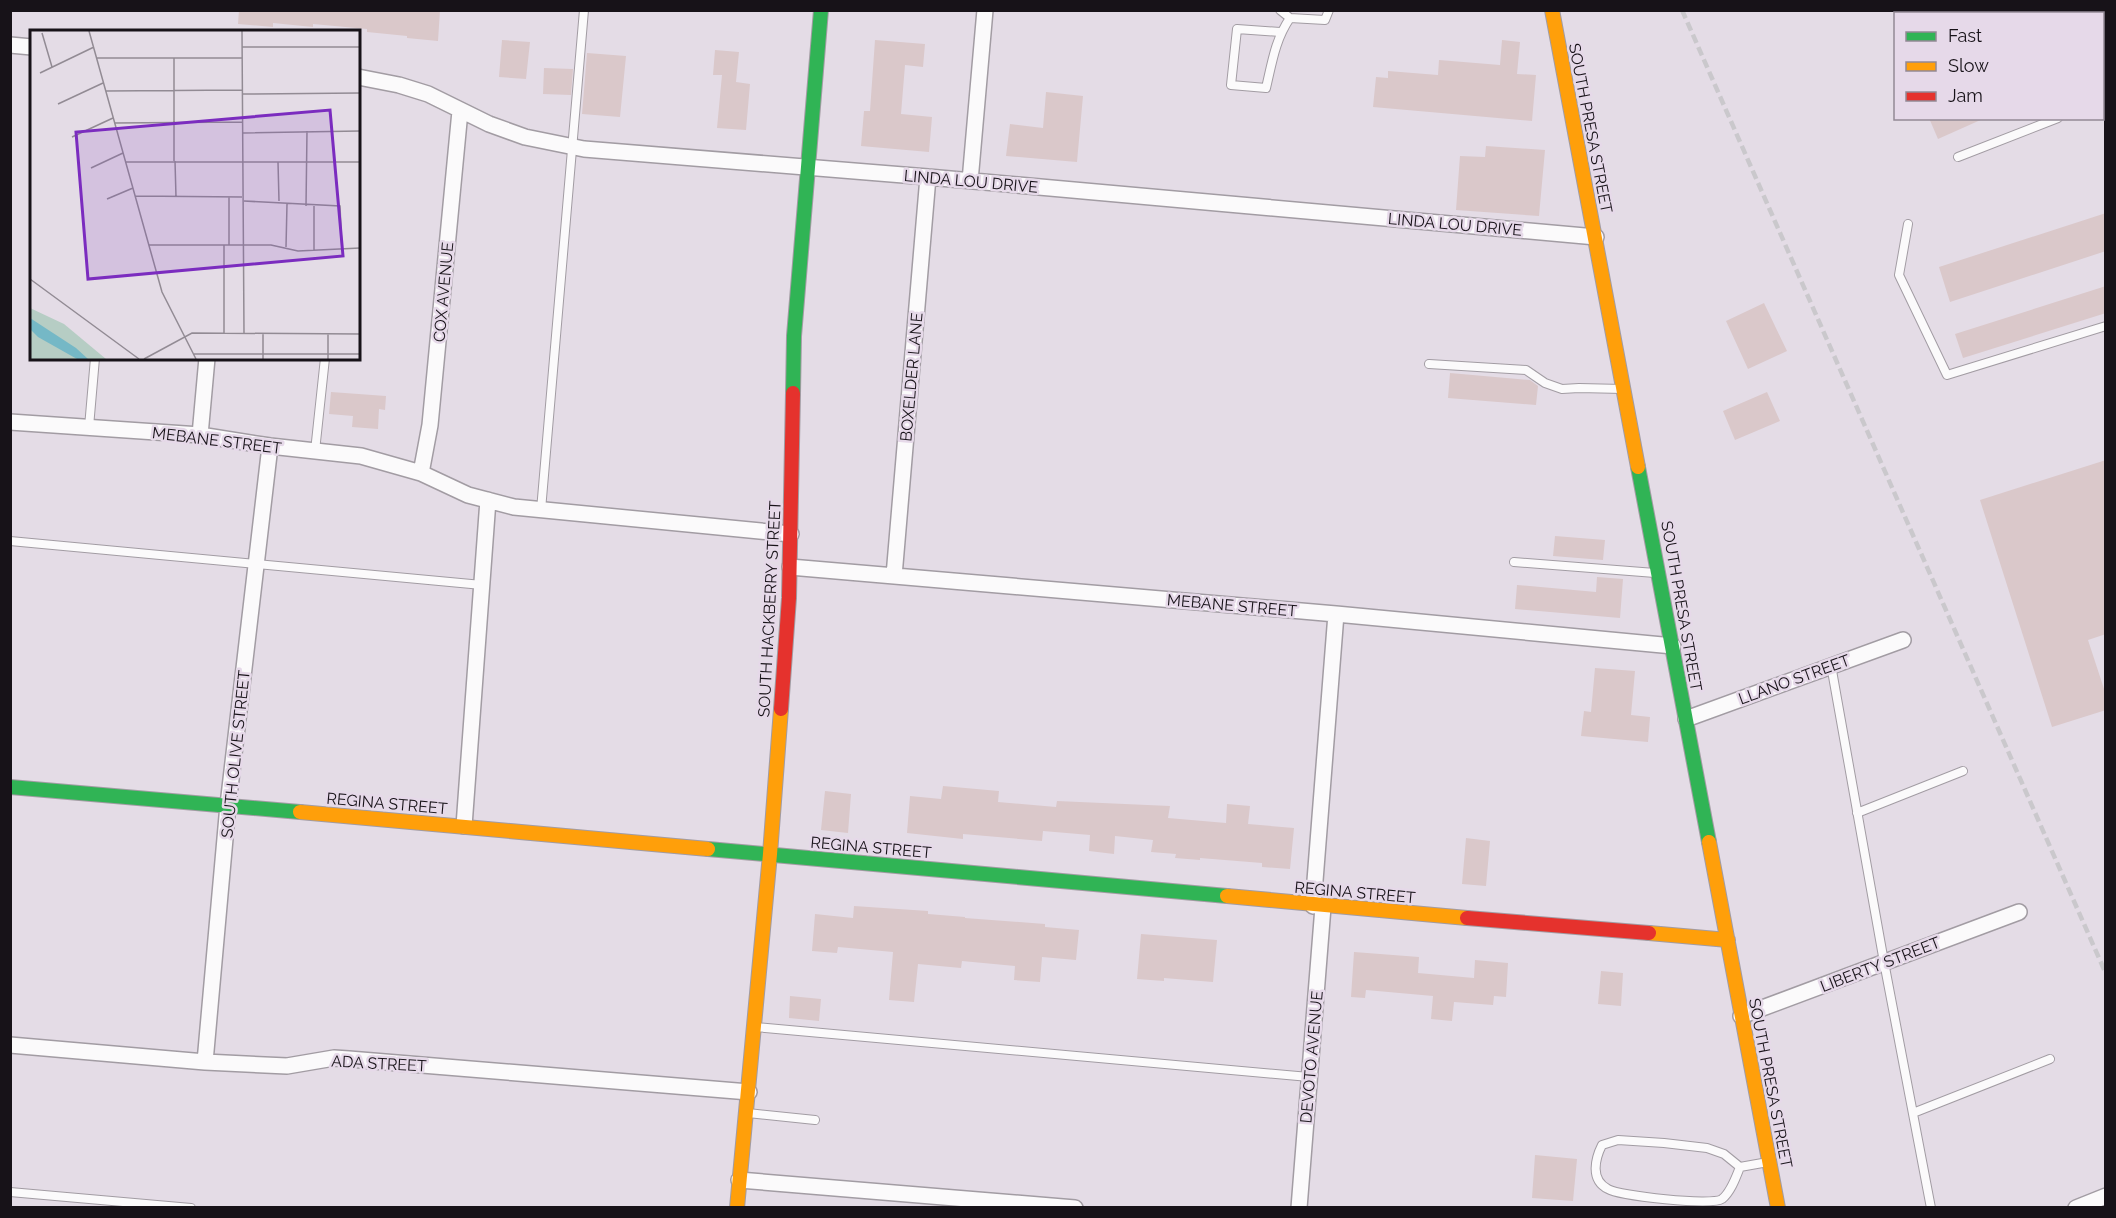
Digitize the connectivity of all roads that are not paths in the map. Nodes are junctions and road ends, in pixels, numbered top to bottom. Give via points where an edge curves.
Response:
1 (584, 10) edge
2 (822, 10) edge
3 (985, 10) edge
4 (1280, 10) edge
5 (1329, 10) edge
6 (1552, 10) edge
7 (1290, 18) junction
8 (1280, 32) junction
9 (10, 45) edge
10 (30, 47) edge
11 (360, 76) edge
12 (460, 111) junction
13 (2053, 120) edge
14 (572, 147) junction
15 (1958, 157) dead end
16 (807, 168) junction
17 (928, 177) junction
18 (970, 181) junction
19 (1908, 224) dead end
20 (1596, 237) junction
21 (2106, 326) edge
22 (95, 360) edge
23 (207, 360) edge
24 (325, 360) edge
25 (1429, 364) dead end
26 (1624, 389) junction
27 (10, 422) edge
28 (89, 427) junction
29 (200, 435) junction
30 (270, 446) junction
31 (315, 451) junction
32 (421, 473) junction
33 (488, 500) junction
34 (541, 510) junction
35 (791, 534) junction
36 (10, 541) edge
37 (257, 562) junction
38 (1514, 562) dead end
39 (790, 567) junction
40 (1659, 573) junction
41 (894, 576) junction
42 (482, 585) junction
43 (1336, 614) junction
44 (1904, 640) dead end
45 (1673, 646) junction
46 (1831, 665) junction
47 (1686, 719) junction
48 (1963, 771) dead end
49 (10, 787) edge
50 (228, 805) junction
51 (1857, 813) junction
52 (464, 826) junction
53 (770, 854) junction
54 (1318, 906) junction
55 (2019, 912) dead end
56 (1728, 940) junction
57 (1884, 962) junction
58 (1742, 1016) junction
59 (754, 1026) junction
60 (10, 1045) edge
61 (2050, 1059) dead end
62 (205, 1062) junction
63 (1310, 1077) junction
64 (748, 1092) junction
65 (746, 1113) junction
66 (1913, 1113) junction
67 (815, 1120) dead end
68 (1769, 1162) junction
69 (1740, 1167) junction
70 (739, 1180) junction
71 (10, 1192) edge
72 (2106, 1196) edge
73 (191, 1208) edge
74 (737, 1208) edge
75 (1075, 1208) edge
76 (1299, 1208) edge
77 (1778, 1208) edge
78 (1931, 1208) edge
79 (2076, 1208) edge

1 - 14 lane
2 - 16 main road, SOUTH HACKBERRY STREET
3 - 18 street
4 - 7 lane
5 - 7 lane via 1325,20
6 - 20 main road, SOUTH PRESA STREET
7 - 8 lane
8 - 8 lane via 1266,88 1230,85 1237,29
9 - 10 street
11 - 12 street, LINDA LOU DRIVE via 428,94
12 - 14 street, LINDA LOU DRIVE via 525,137
12 - 32 street, COX AVENUE via 430,425
13 - 15 lane
14 - 16 street, LINDA LOU DRIVE
14 - 34 lane
16 - 17 street, LINDA LOU DRIVE
16 - 35 main road, SOUTH HACKBERRY STREET via 794,336
17 - 18 street, LINDA LOU DRIVE
17 - 41 street, BOXELDER LANE
18 - 20 street, LINDA LOU DRIVE
19 - 21 lane via 1899,275 1947,375
20 - 26 main road, SOUTH PRESA STREET
22 - 28 lane
23 - 29 street
24 - 31 lane
25 - 26 lane via 1526,370 1562,389
26 - 40 main road, SOUTH PRESA STREET
27 - 28 street, MEBANE STREET
28 - 29 street, MEBANE STREET
29 - 30 street, MEBANE STREET
30 - 31 street, MEBANE STREET
30 - 37 street, SOUTH OLIVE STREET
31 - 32 street, MEBANE STREET via 361,456
32 - 33 street, MEBANE STREET via 450,488
33 - 34 street
33 - 42 street
34 - 35 street
35 - 39 main road, SOUTH HACKBERRY STREET
36 - 37 lane
37 - 42 lane
37 - 50 street, SOUTH OLIVE STREET
38 - 40 lane
39 - 41 street, MEBANE STREET
39 - 53 main road, SOUTH HACKBERRY STREET
40 - 45 main road, SOUTH PRESA STREET
41 - 43 street, MEBANE STREET
42 - 52 street
43 - 45 street, MEBANE STREET
43 - 54 street, DEVOTO AVENUE
44 - 46 street, LLANO STREET
45 - 47 main road, SOUTH PRESA STREET
46 - 47 street, LLANO STREET
46 - 51 lane
47 - 56 main road, SOUTH PRESA STREET
48 - 51 lane
49 - 50 main road, REGINA STREET
50 - 52 main road, REGINA STREET
50 - 62 street, SOUTH OLIVE STREET
51 - 57 lane
52 - 53 main road, REGINA STREET
53 - 54 main road, REGINA STREET
53 - 59 main road, SOUTH HACKBERRY STREET
54 - 56 main road, REGINA STREET
54 - 63 street, DEVOTO AVENUE
55 - 57 street, LIBERTY STREET
56 - 58 main road, SOUTH PRESA STREET
57 - 58 street, LIBERTY STREET
57 - 66 lane
58 - 68 main road, SOUTH PRESA STREET
59 - 63 lane
59 - 64 main road, SOUTH HACKBERRY STREET
60 - 62 street, ADA STREET
61 - 66 lane
62 - 64 street, ADA STREET via 287,1066 334,1058
63 - 76 street, DEVOTO AVENUE
64 - 65 main road, SOUTH HACKBERRY STREET
65 - 67 lane
65 - 70 main road, SOUTH HACKBERRY STREET
66 - 78 lane
68 - 69 lane
68 - 77 main road, SOUTH PRESA STREET
69 - 69 lane via 1724,1154 1707,1148 1618,1140 1602,1145 1595,1159 1596,1178 1608,1190 1669,1200 1721,1200
70 - 74 main road, SOUTH HACKBERRY STREET
70 - 75 street
71 - 73 lane
72 - 79 street

